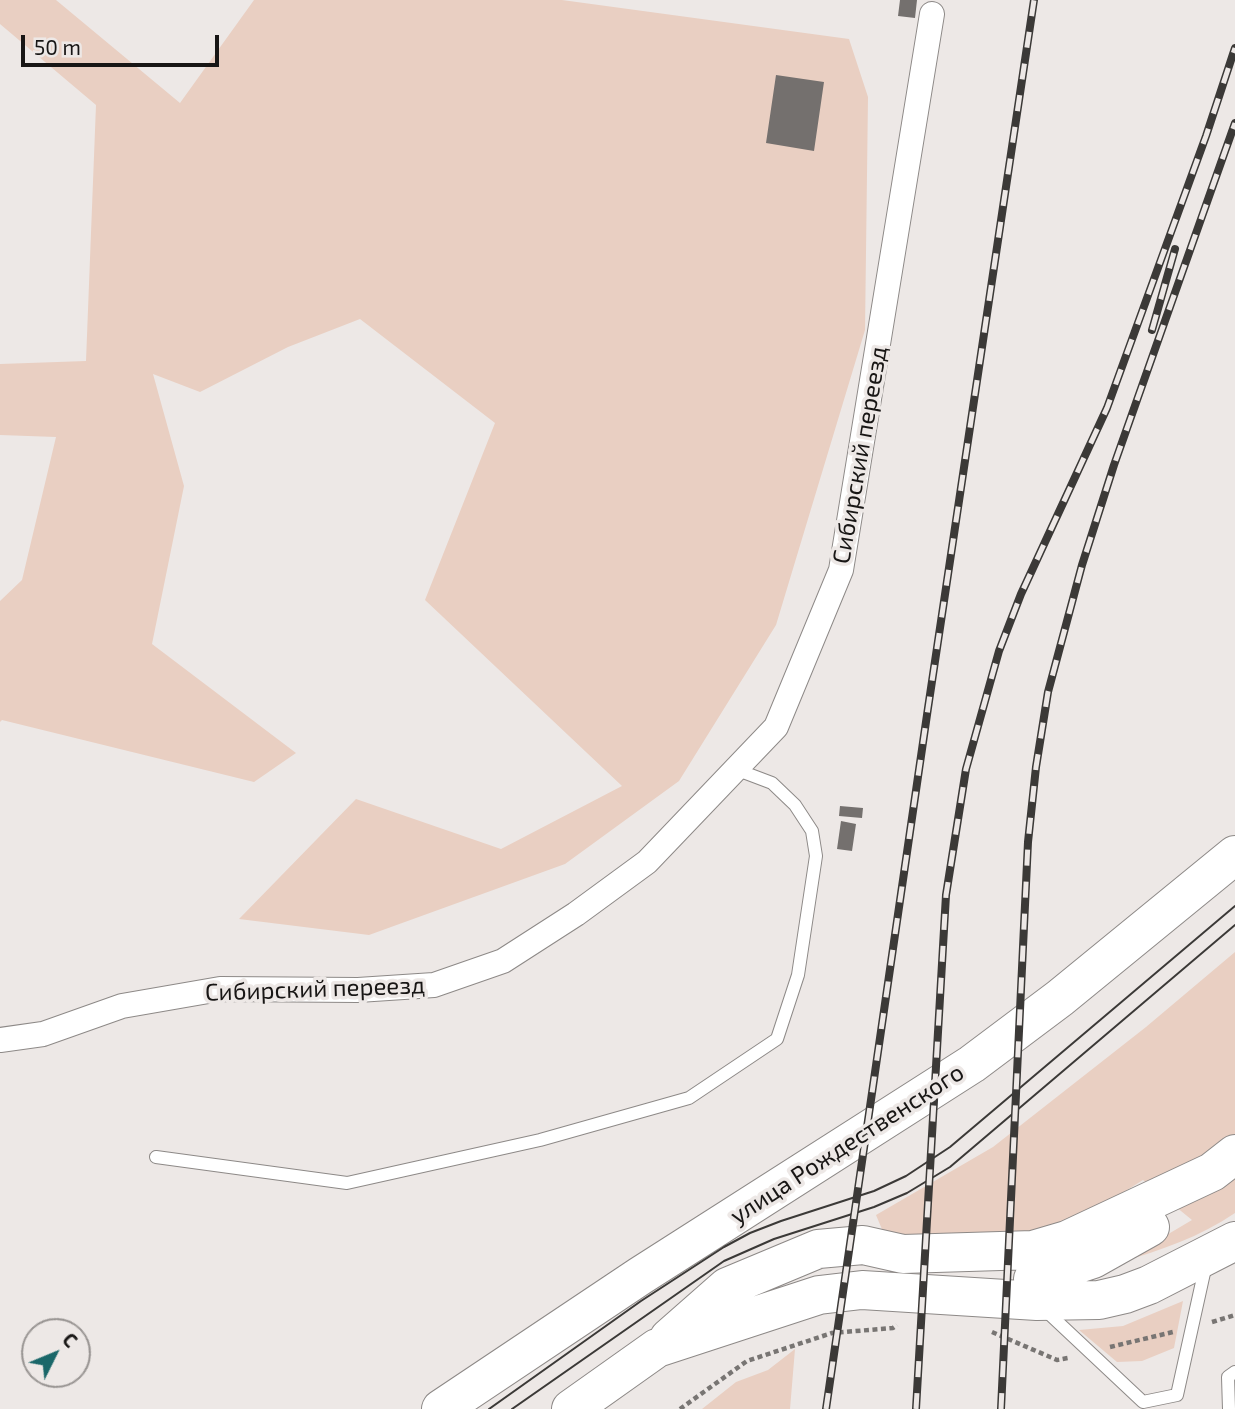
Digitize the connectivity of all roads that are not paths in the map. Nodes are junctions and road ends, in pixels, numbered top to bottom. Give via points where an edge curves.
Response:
1 (932, 7) edge
2 (735, 769) junction
3 (1235, 827) edge
4 (1235, 855) edge
5 (1150, 925) junction
6 (0, 1040) edge
7 (156, 1157) dead end
8 (1223, 1163) edge
9 (1222, 1248) edge
10 (1037, 1301) junction
11 (982, 1315) junction
12 (657, 1348) junction
13 (1235, 1372) edge
14 (1177, 1395) junction
15 (1141, 1405) edge
16 (441, 1409) edge
17 (571, 1409) edge
18 (1184, 1409) edge
19 (1229, 1409) edge

1 - 2 street, Сибирский переезд via 841,570 776,727
2 - 6 street, Сибирский переезд via 647,862 503,961 435,985 358,990 220,989 122,1006 43,1034
2 - 7 lane via 772,783 795,805 812,831 816,856 798,975 777,1039 689,1098 540,1140 347,1183
3 - 5 main road
4 - 5 main road, улица Рождественского
5 - 16 main road, улица Рождественского via 972,1064
8 - 11 main road via 1151,1226
8 - 12 main road via 1067,1240 1033,1251 903,1254 863,1245 818,1249 727,1287
9 - 10 main road via 1125,1294 1098,1300
9 - 14 lane via 1190,1328
10 - 11 main road
10 - 15 lane
11 - 12 main road via 862,1290 839,1291
12 - 17 main road
13 - 19 lane via 1228,1377
14 - 15 lane
14 - 18 lane

